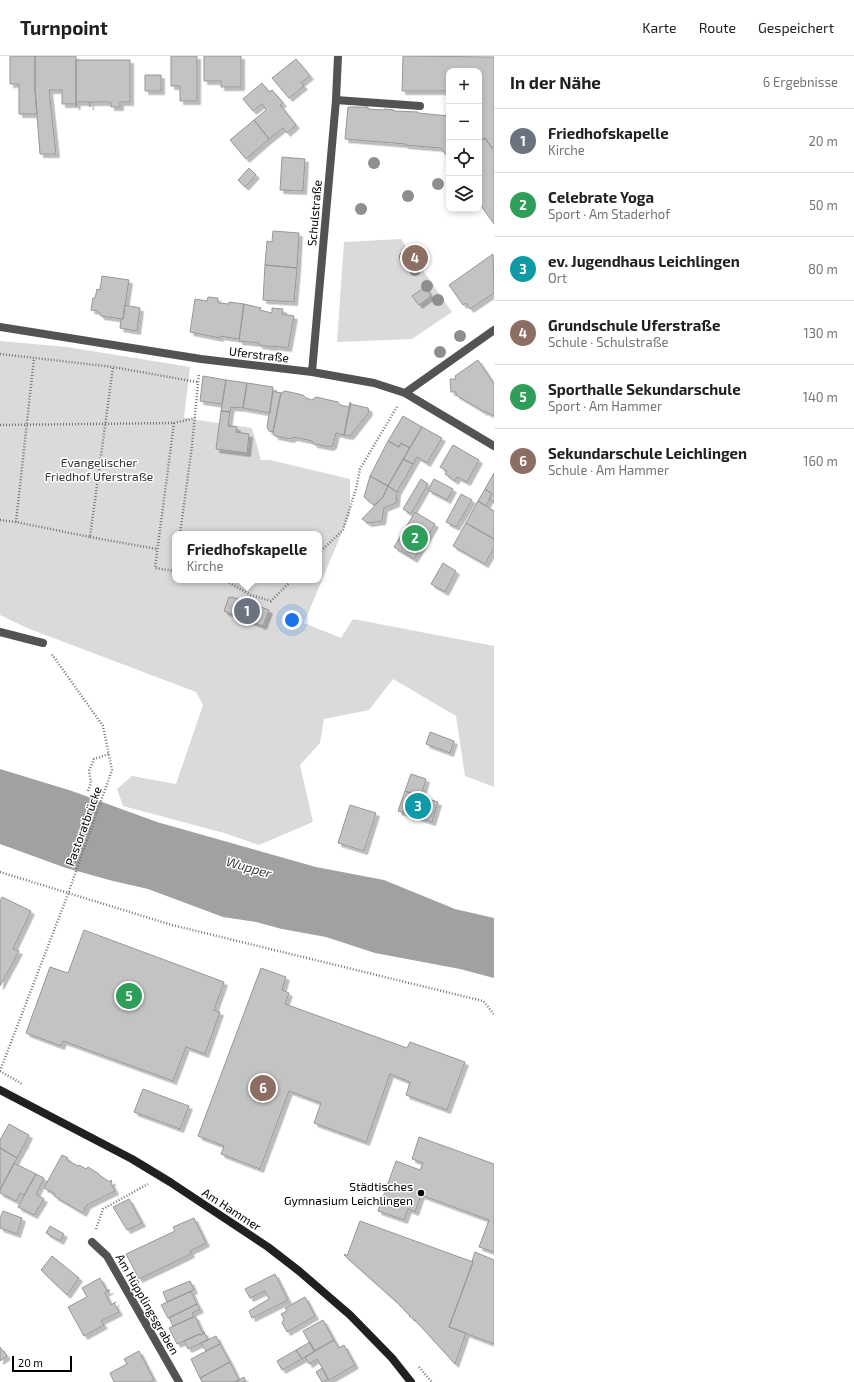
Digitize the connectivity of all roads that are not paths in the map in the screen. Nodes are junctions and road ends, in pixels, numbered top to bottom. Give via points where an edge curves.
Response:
1 (338, 56) edge
2 (336, 100) junction
3 (420, 106) dead end
4 (0, 328) edge
5 (494, 330) edge
6 (312, 372) junction
7 (405, 393) junction
8 (494, 446) edge
9 (0, 632) edge
10 (43, 643) road end
11 (0, 1090) edge
12 (92, 1242) road end
13 (179, 1382) edge
14 (411, 1382) edge

1 - 2 street, Schulstraße
2 - 3 street
2 - 6 street, Schulstraße
4 - 6 street, Uferstraße via 201,359
5 - 7 street
6 - 7 street, Uferstraße via 374,382
7 - 8 street, Uferstraße
9 - 10 street
11 - 14 main road, Am Hammer via 132,1159 268,1247 350,1315 392,1358
12 - 13 street, Am Hüpplingsgraben via 107,1256

